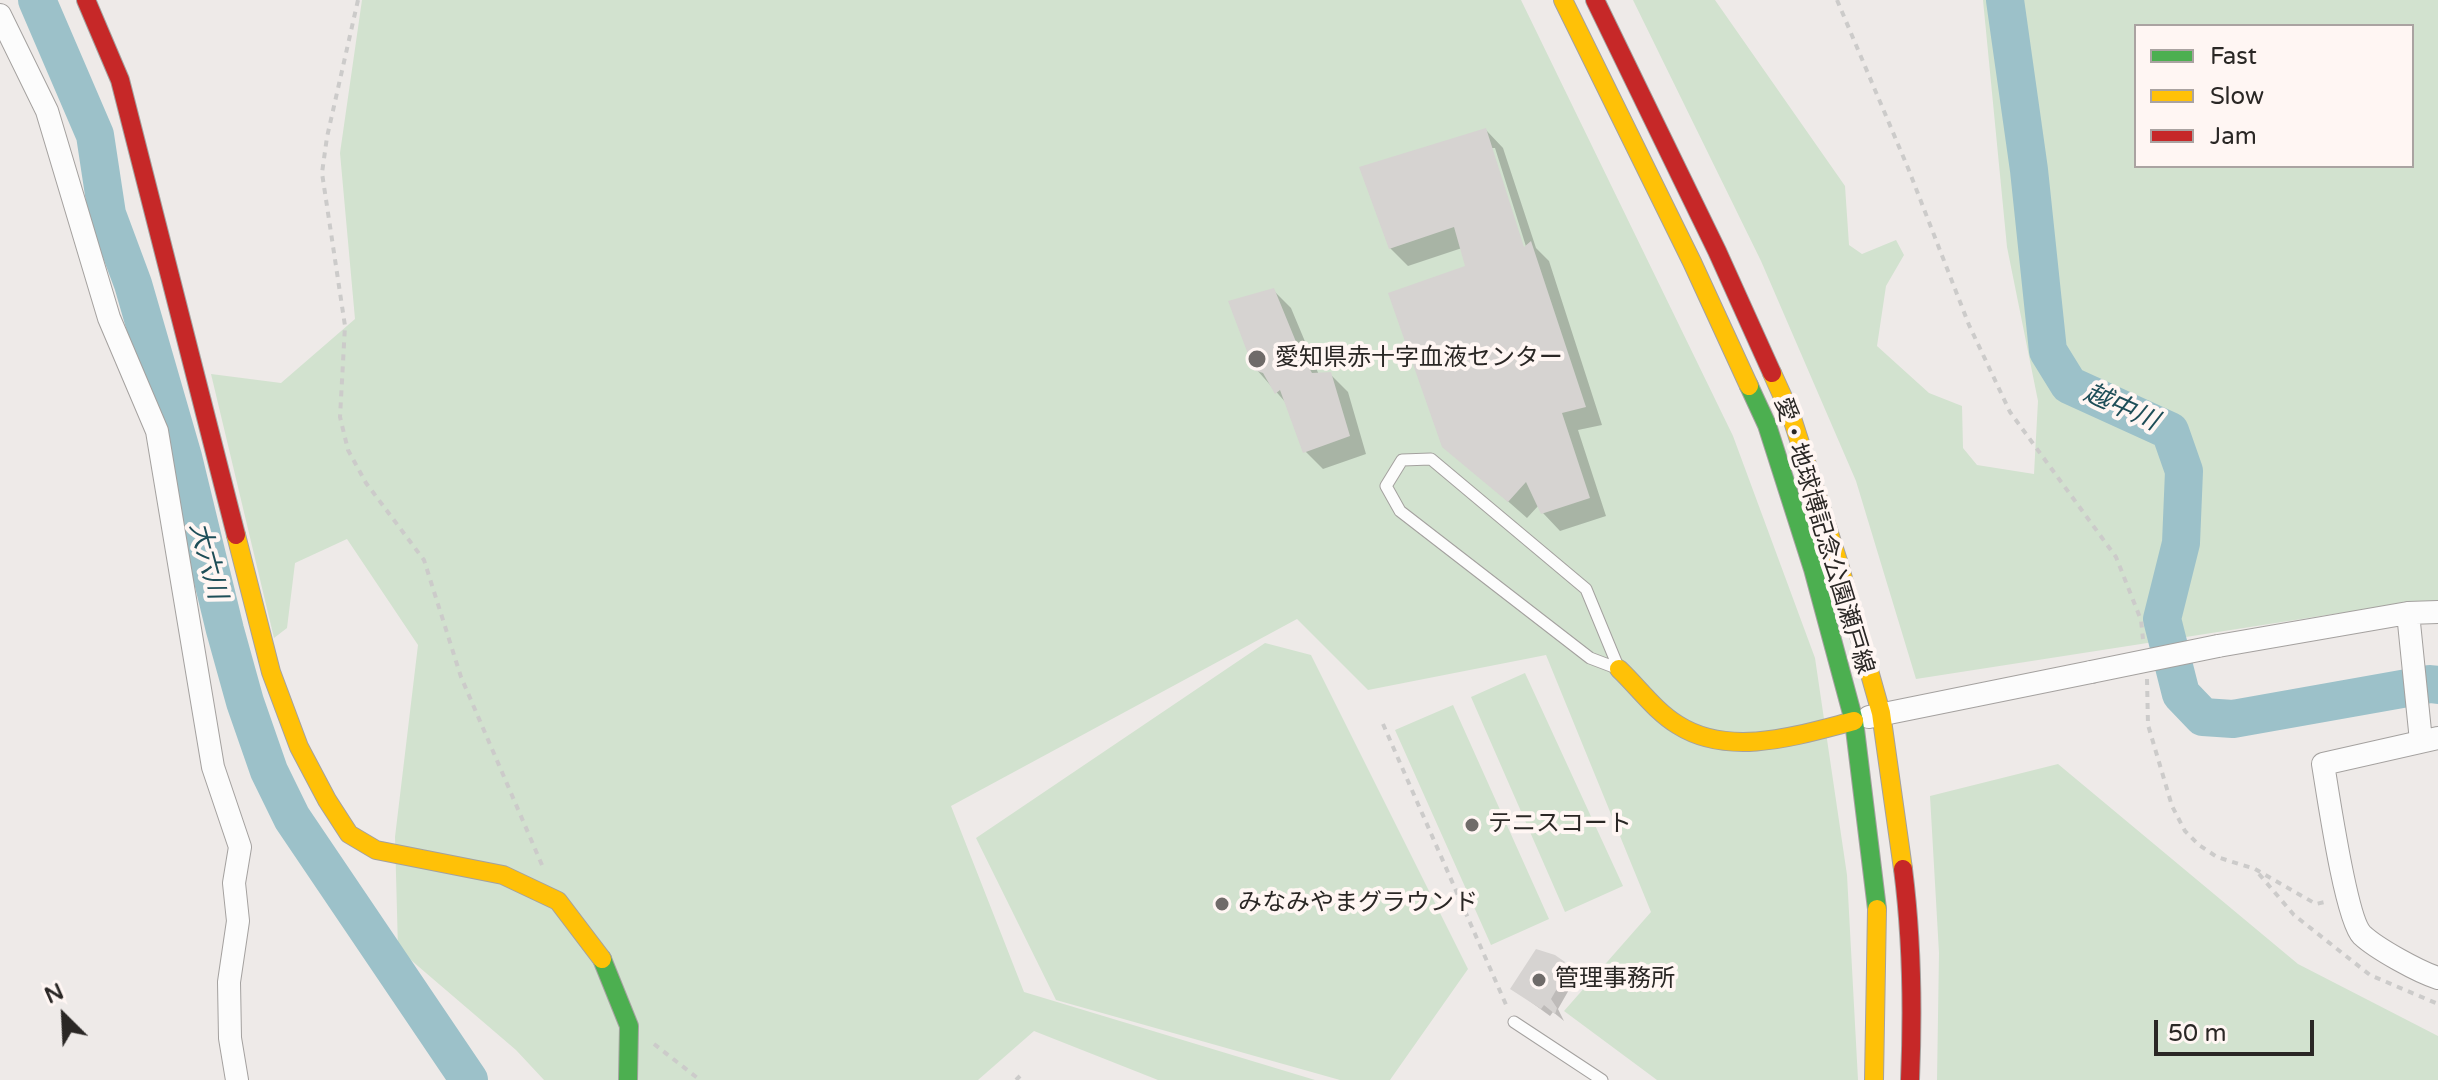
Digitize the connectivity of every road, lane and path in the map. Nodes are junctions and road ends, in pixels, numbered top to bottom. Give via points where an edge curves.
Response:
1 (86, 0) edge
2 (358, 0) edge
3 (1563, 0) edge
4 (1595, 0) edge
5 (1837, 0) edge
6 (0, 15) edge
7 (2438, 612) edge
8 (2408, 613) junction
9 (2144, 646) dead end
10 (1619, 669) junction
11 (2147, 671) dead end
12 (1881, 713) junction
13 (1854, 721) junction
14 (1383, 724) dead end
15 (2430, 740) edge
16 (2255, 869) junction
17 (2347, 896) junction
18 (558, 901) junction
19 (2438, 978) edge
20 (2438, 1004) edge
21 (1514, 1022) joint
22 (629, 1026) junction
23 (237, 1080) edge
24 (628, 1080) edge
25 (700, 1080) edge
26 (1602, 1080) edge
27 (1874, 1080) edge
28 (1910, 1080) edge

1 - 18 main road via 120,80 271,672 299,747 349,834 376,850 503,875
2 - 18 path via 322,173 345,326 340,417 348,450 366,483 424,560 461,677
3 - 13 main road, 愛・地球博記念公園瀬戸線 via 1767,425
4 - 12 main road, 愛・地球博記念公園瀬戸線 via 1791,415
5 - 9 path via 1969,325 2010,412 2116,557 2141,620
6 - 23 street via 47,111 109,318 157,431 213,767 240,847 234,883 238,921 229,982
7 - 8 street
8 - 12 street, bridge
8 - 15 street
10 - 10 lane via 1590,658 1400,511 1386,486 1402,460 1431,459 1586,589
10 - 13 main road via 1679,726 1721,742 1781,740
11 - 16 path via 2148,725 2172,806 2185,831 2217,857
12 - 13 street
12 - 28 main road, 愛・地球博記念公園瀬戸線 via 1907,899
13 - 27 main road, 愛・地球博記念公園瀬戸線 via 1877,900
14 - 21 path
15 - 17 street via 2323,764
16 - 17 path via 2316,904
16 - 20 path via 2294,915 2370,975
17 - 19 street via 2360,933
18 - 22 main road via 602,959
21 - 26 lane
22 - 24 main road
22 - 25 path

